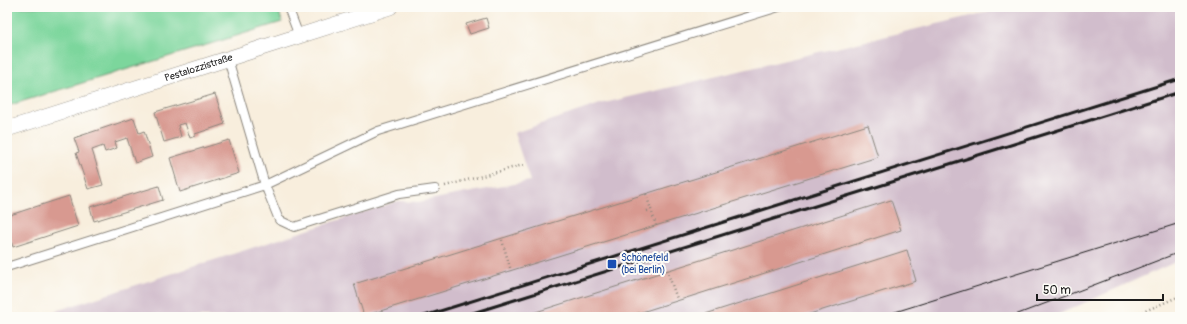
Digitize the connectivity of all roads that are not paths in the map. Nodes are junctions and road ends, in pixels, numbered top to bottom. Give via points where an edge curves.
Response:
1 (288, 7) edge
2 (390, 7) edge
3 (779, 7) edge
4 (299, 36) junction
5 (228, 59) junction
6 (7, 129) edge
7 (265, 185) junction
8 (435, 189) road end
9 (10, 266) dead end

1 - 4 lane
2 - 4 street, Pestalozzistraße
3 - 7 lane via 378,131
4 - 5 street, Pestalozzistraße
5 - 6 street, Pestalozzistraße
5 - 7 lane
7 - 8 lane via 279,220 294,227 400,194
7 - 9 lane

